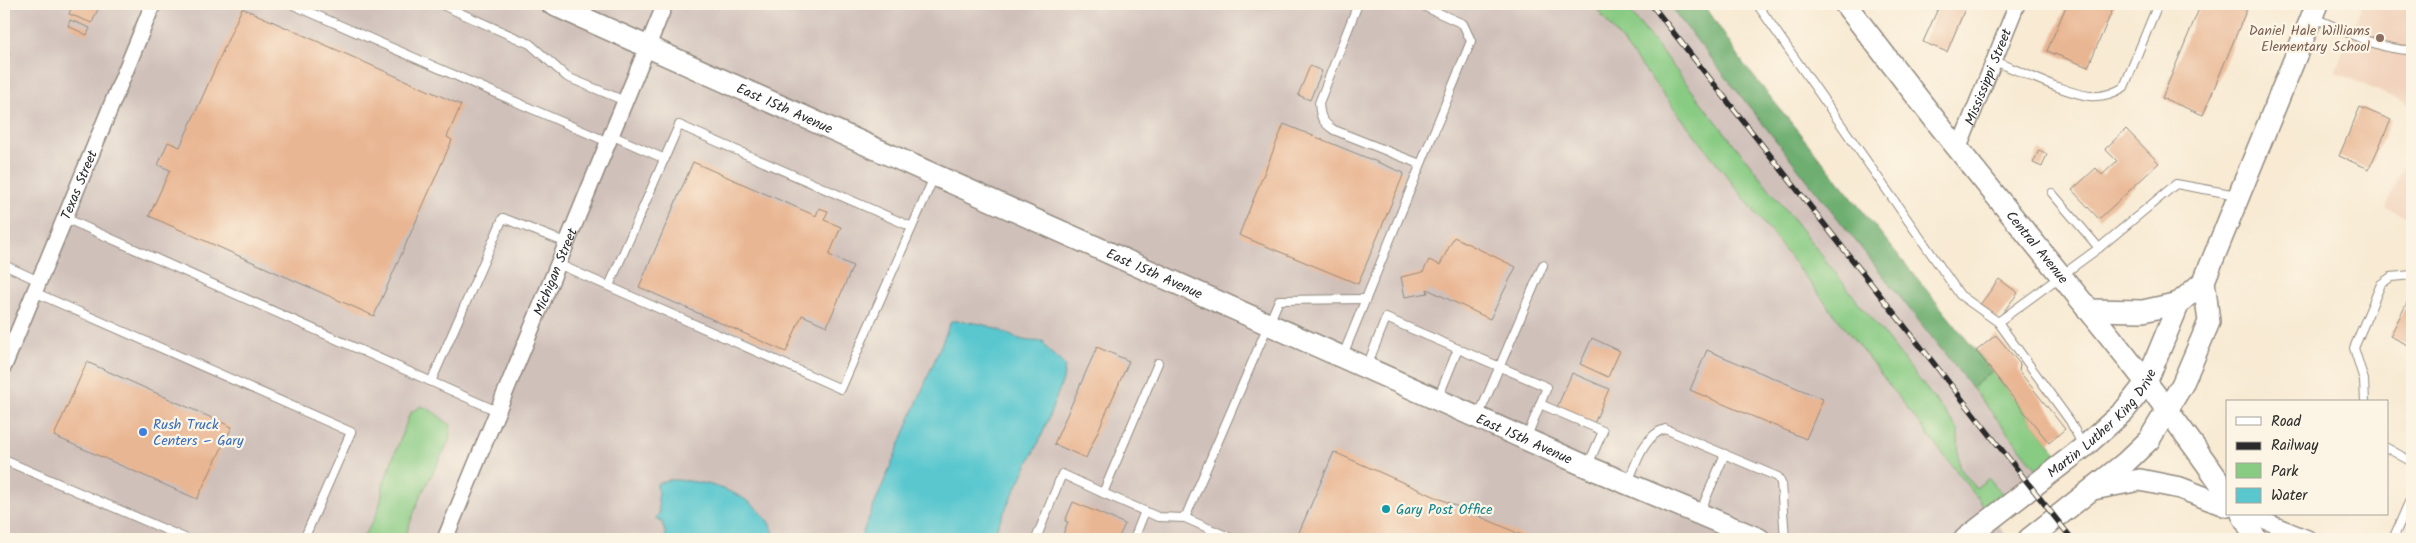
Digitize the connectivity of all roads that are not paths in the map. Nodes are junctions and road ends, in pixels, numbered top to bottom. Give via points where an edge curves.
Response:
1 (153, 4) edge
2 (291, 4) edge
3 (440, 4) edge
4 (552, 4) edge
5 (665, 4) edge
6 (1358, 4) edge
7 (1419, 4) edge
8 (1757, 4) edge
9 (1845, 4) edge
10 (2017, 4) edge
11 (2158, 4) edge
12 (2314, 10) edge
13 (648, 46) junction
14 (2412, 50) edge
15 (1994, 61) junction
16 (625, 101) junction
17 (610, 139) junction
18 (1958, 150) junction
19 (664, 159) junction
20 (1420, 164) junction
21 (936, 175) junction
22 (2052, 193) dead end
23 (2239, 195) junction
24 (65, 218) junction
25 (912, 227) junction
26 (566, 243) junction
27 (2099, 248) junction
28 (558, 264) junction
29 (4, 265) edge
30 (1543, 265) dead end
31 (2062, 276) junction
32 (2412, 276) edge
33 (2204, 281) junction
34 (37, 286) junction
35 (609, 286) junction
36 (1366, 299) junction
37 (2179, 303) junction
38 (2088, 310) junction
39 (1998, 322) junction
40 (1268, 324) junction
41 (1458, 349) junction
42 (1342, 357) junction
43 (1158, 363) dead end
44 (4, 366) edge
45 (1499, 366) junction
46 (1366, 368) junction
47 (431, 382) junction
48 (2146, 383) junction
49 (1437, 400) junction
50 (2365, 400) edge
51 (1540, 404) junction
52 (2168, 410) junction
53 (497, 411) junction
54 (1477, 418) junction
55 (1526, 439) junction
56 (2084, 447) junction
57 (2388, 449) edge
58 (1725, 454) junction
59 (4, 460) edge
60 (2412, 462) edge
61 (1588, 467) junction
62 (1628, 484) junction
63 (2090, 489) junction
64 (2226, 492) edge
65 (1103, 493) junction
66 (2412, 495) edge
67 (2226, 506) edge
68 (1145, 511) junction
69 (1699, 514) junction
70 (2243, 516) edge
71 (2253, 516) edge
72 (1185, 518) junction
73 (1979, 532) edge
74 (450, 538) edge
75 (187, 539) edge
76 (304, 539) edge
77 (1036, 539) edge
78 (1134, 539) edge
79 (1233, 539) edge
80 (1759, 539) edge
81 (1785, 539) edge
82 (1965, 539) edge
83 (2028, 539) edge
84 (2256, 539) edge
85 (2310, 539) edge
86 (2393, 539) edge

1 - 24 street, Texas Street
2 - 17 lane
3 - 16 lane via 530,44 567,77
4 - 13 main road, East 15th Avenue
5 - 13 street, Michigan Street
6 - 20 lane via 1319,103 1320,117 1334,130
7 - 20 lane via 1463,24 1471,42
8 - 39 lane via 1960,295
9 - 18 main road, Central Avenue
10 - 15 street, Mississippi Street
11 - 15 lane via 2124,87 2112,94 2080,94
12 - 14 lane via 2370,40
12 - 23 main road, Martin Luther King Drive
13 - 16 street, Michigan Street
13 - 21 main road, East 15th Avenue
15 - 18 street, Mississippi Street
16 - 17 street, Michigan Street
17 - 19 lane
17 - 26 street, Michigan Street
18 - 31 main road, Central Avenue
19 - 25 lane via 679,125
19 - 35 lane
20 - 36 lane
21 - 25 lane
21 - 40 main road, East 15th Avenue
22 - 27 lane
23 - 27 lane via 2176,184
23 - 33 main road, Martin Luther King Drive
24 - 34 street, Texas Street
24 - 47 lane
25 - 35 lane via 841,389
26 - 28 street, Michigan Street
26 - 47 lane via 503,218
27 - 31 lane
28 - 35 lane
28 - 53 street, Michigan Street
29 - 34 lane
30 - 45 lane
31 - 38 main road, Central Avenue
31 - 39 lane
32 - 50 lane via 2391,277 2381,284 2354,348 2364,380
33 - 37 main road, Martin Luther King Drive
33 - 52 main road, Martin Luther King Drive via 2209,322
34 - 44 street, Texas Street
34 - 76 lane via 351,432
36 - 40 lane via 1279,300
36 - 42 lane
37 - 38 main road via 2143,311
37 - 48 main road, Martin Luther King Drive
38 - 48 main road, Central Avenue
39 - 56 lane via 2070,421
40 - 42 main road, East 15th Avenue
40 - 72 lane
41 - 45 lane
41 - 46 lane via 1386,318
41 - 49 lane
42 - 46 main road, East 15th Avenue
43 - 65 lane
45 - 51 lane via 1547,387
45 - 54 lane
46 - 49 main road, East 15th Avenue
47 - 53 lane
48 - 52 main road, Central Avenue
48 - 56 main road, Martin Luther King Drive via 2124,411
49 - 54 main road, East 15th Avenue
51 - 55 lane
51 - 61 lane via 1603,431
52 - 63 main road, Martin Luther King Drive via 2149,440
52 - 64 main road, Central Avenue
53 - 74 street, Michigan Street
54 - 55 main road, East 15th Avenue
55 - 61 main road, East 15th Avenue
56 - 73 main road, Martin Luther King Drive
57 - 60 lane
58 - 62 lane via 1666,428 1659,430 1642,452
58 - 69 lane
58 - 81 lane via 1778,477
59 - 75 lane
61 - 62 main road, East 15th Avenue
62 - 69 main road, East 15th Avenue
63 - 67 main road via 2140,480 2180,488
63 - 83 main road, Martin Luther King Drive
65 - 68 lane
65 - 77 lane via 1062,474
66 - 86 lane
68 - 72 lane via 1158,517
68 - 78 lane
69 - 80 main road, East 15th Avenue
70 - 84 main road
71 - 85 street
72 - 79 lane
73 - 82 main road, Martin Luther King Drive

